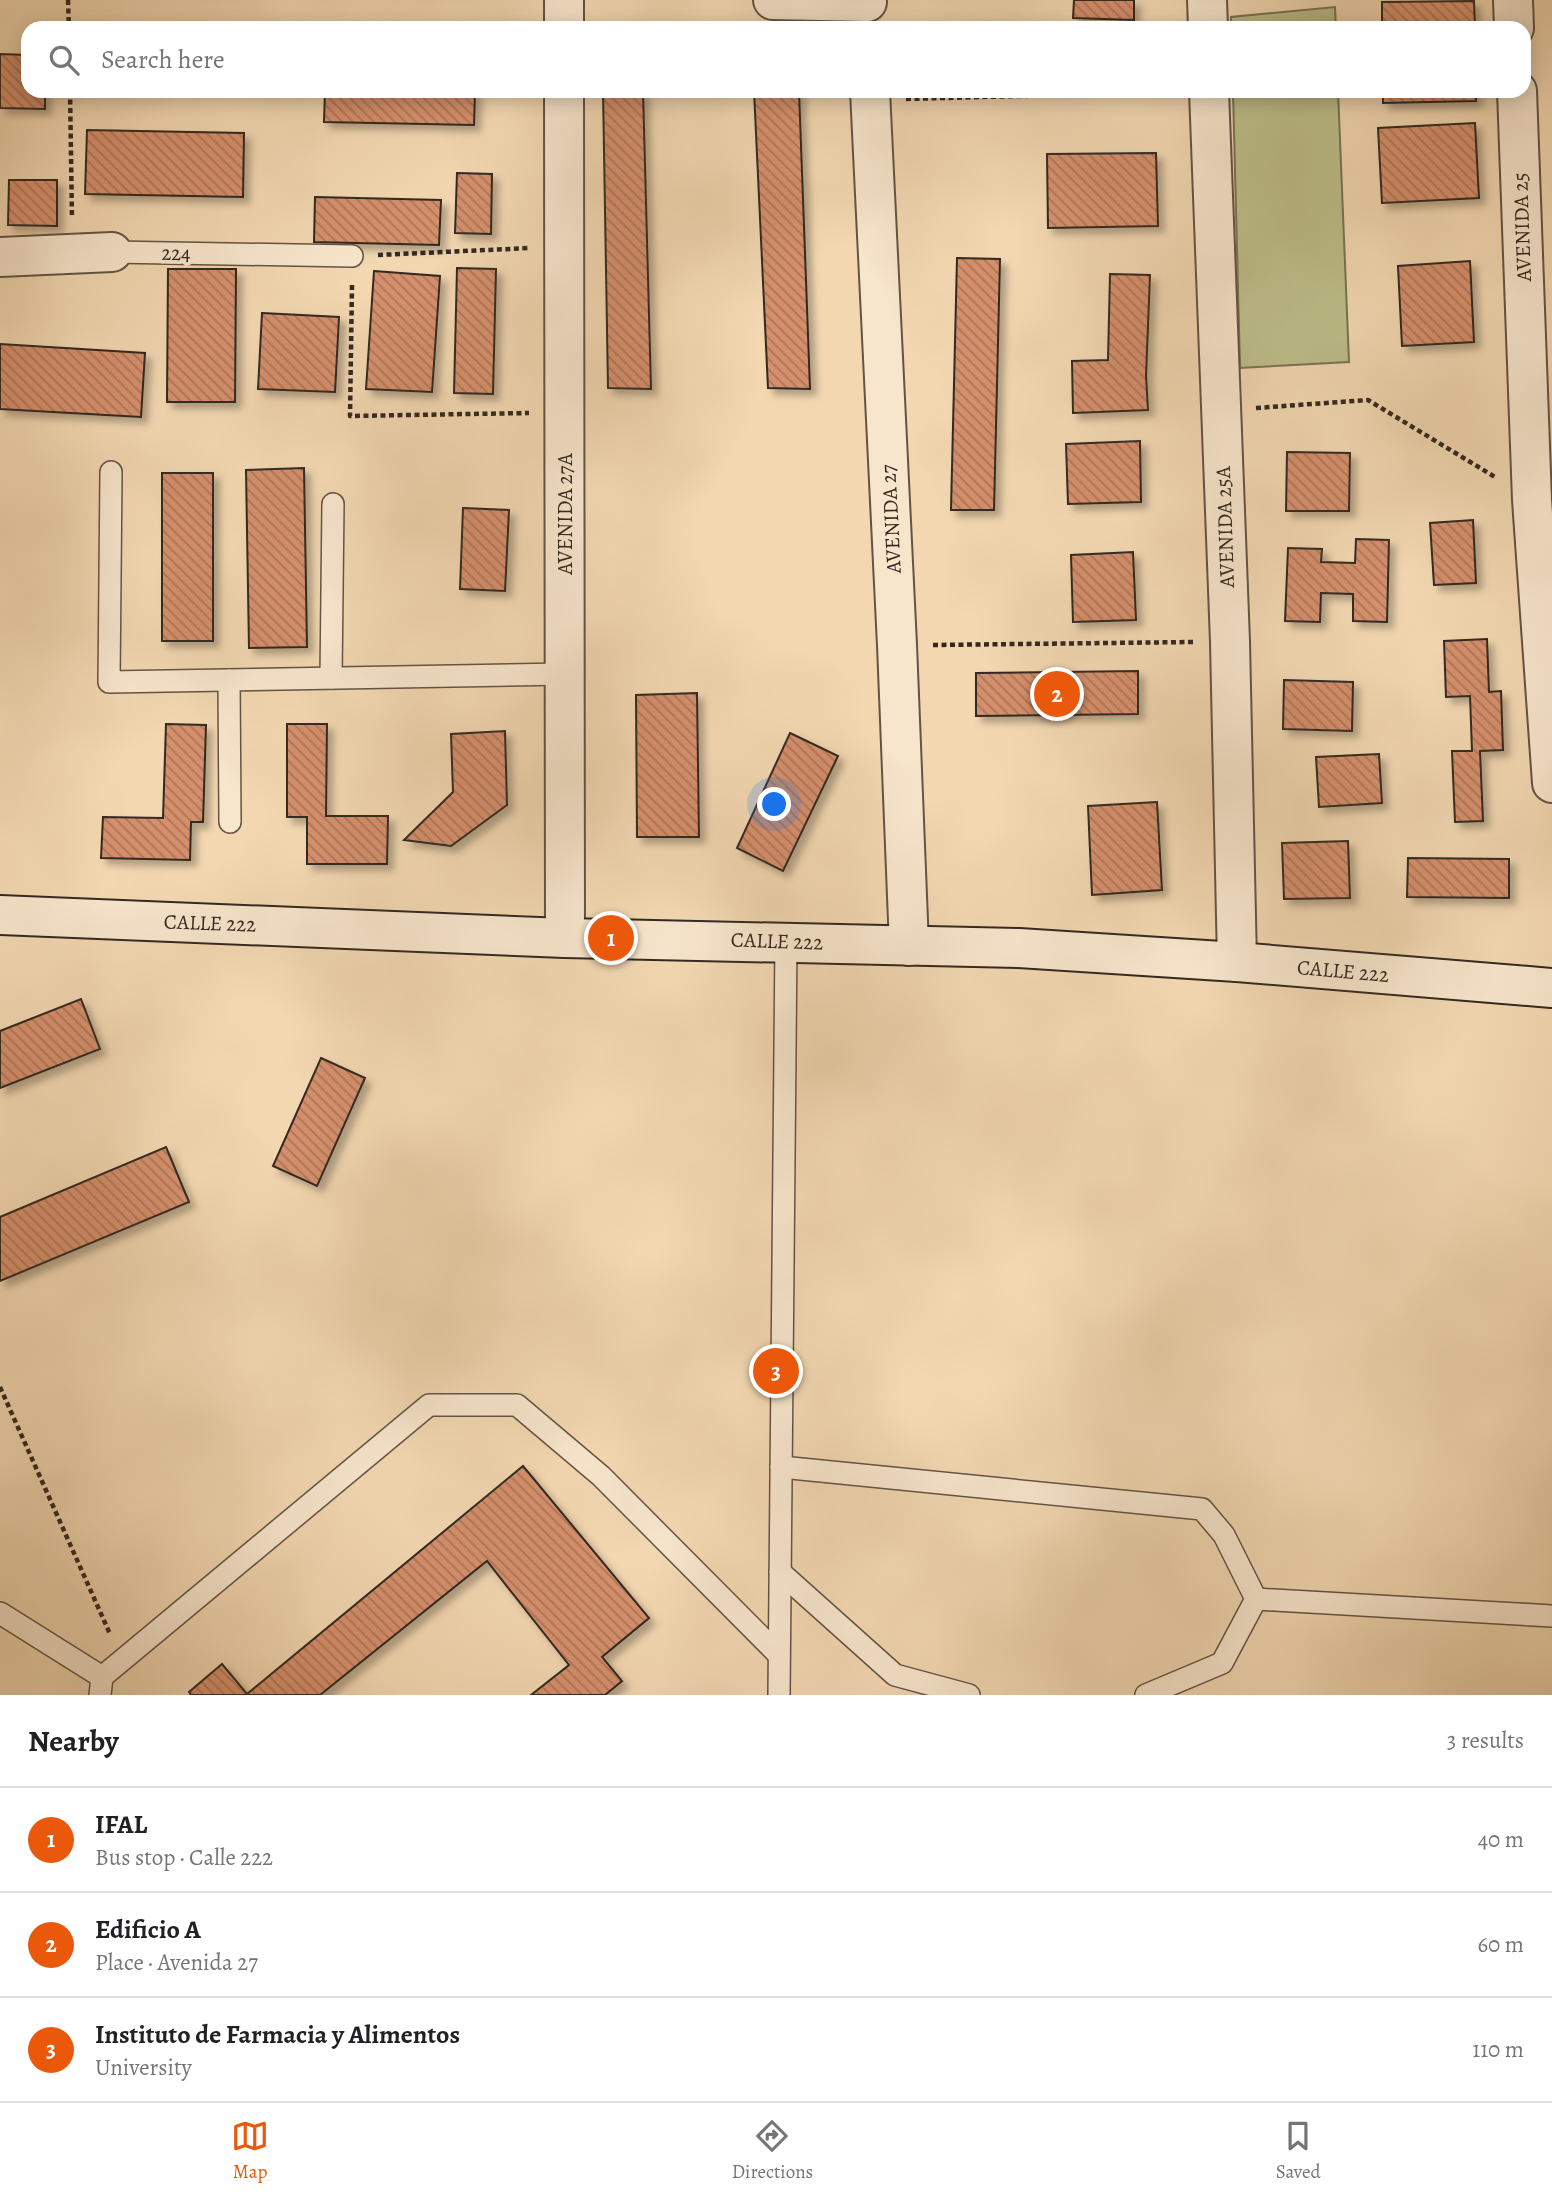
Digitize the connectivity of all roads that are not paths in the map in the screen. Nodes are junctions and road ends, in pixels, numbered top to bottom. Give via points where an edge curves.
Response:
1 (564, 0) edge
2 (773, 0) edge
3 (1207, 0) edge
4 (1513, 0) edge
5 (867, 10) edge
6 (564, 21) edge
7 (1208, 21) edge
8 (1514, 21) edge
9 (564, 98) edge
10 (870, 98) edge
11 (1209, 98) edge
12 (1517, 98) edge
13 (112, 252) joint
14 (352, 256) road end
15 (0, 257) edge
16 (111, 472) dead end
17 (1542, 499) edge
18 (334, 504) dead end
19 (1544, 566) edge
20 (565, 674) junction
21 (331, 678) junction
22 (229, 680) junction
23 (1552, 783) edge
24 (230, 822) dead end
25 (0, 915) edge
26 (565, 937) junction
27 (786, 941) junction
28 (909, 946) junction
29 (1237, 962) junction
30 (1552, 988) edge
31 (781, 1467) junction
32 (780, 1572) junction
33 (1256, 1599) junction
34 (0, 1613) edge
35 (1552, 1616) edge
36 (779, 1654) junction
37 (101, 1686) edge
38 (779, 1695) edge
39 (969, 1695) edge
40 (1146, 1695) edge

1 - 6 street
2 - 5 street
3 - 7 street
4 - 8 street
9 - 20 street, AVENIDA 27A
10 - 28 street, AVENIDA 27
11 - 29 street, AVENIDA 25A
12 - 17 street, AVENIDA 25
13 - 14 lane, 224
13 - 15 street, 224
16 - 22 lane via 109,682
17 - 19 street, AVENIDA 25
18 - 21 lane
19 - 23 street, AVENIDA 25
20 - 21 lane
20 - 26 street, AVENIDA 27A
21 - 22 lane
22 - 24 lane
25 - 26 street, CALLE 222
26 - 27 street, CALLE 222
27 - 28 street, CALLE 222
27 - 31 lane
28 - 29 street, CALLE 222
29 - 30 street, CALLE 222
31 - 32 lane
31 - 33 lane via 1202,1509 1224,1535
32 - 36 lane
32 - 39 lane via 895,1675
33 - 35 lane
33 - 40 lane via 1222,1663
34 - 37 lane
36 - 37 lane via 601,1476 517,1405 429,1405 122,1661
36 - 38 lane

